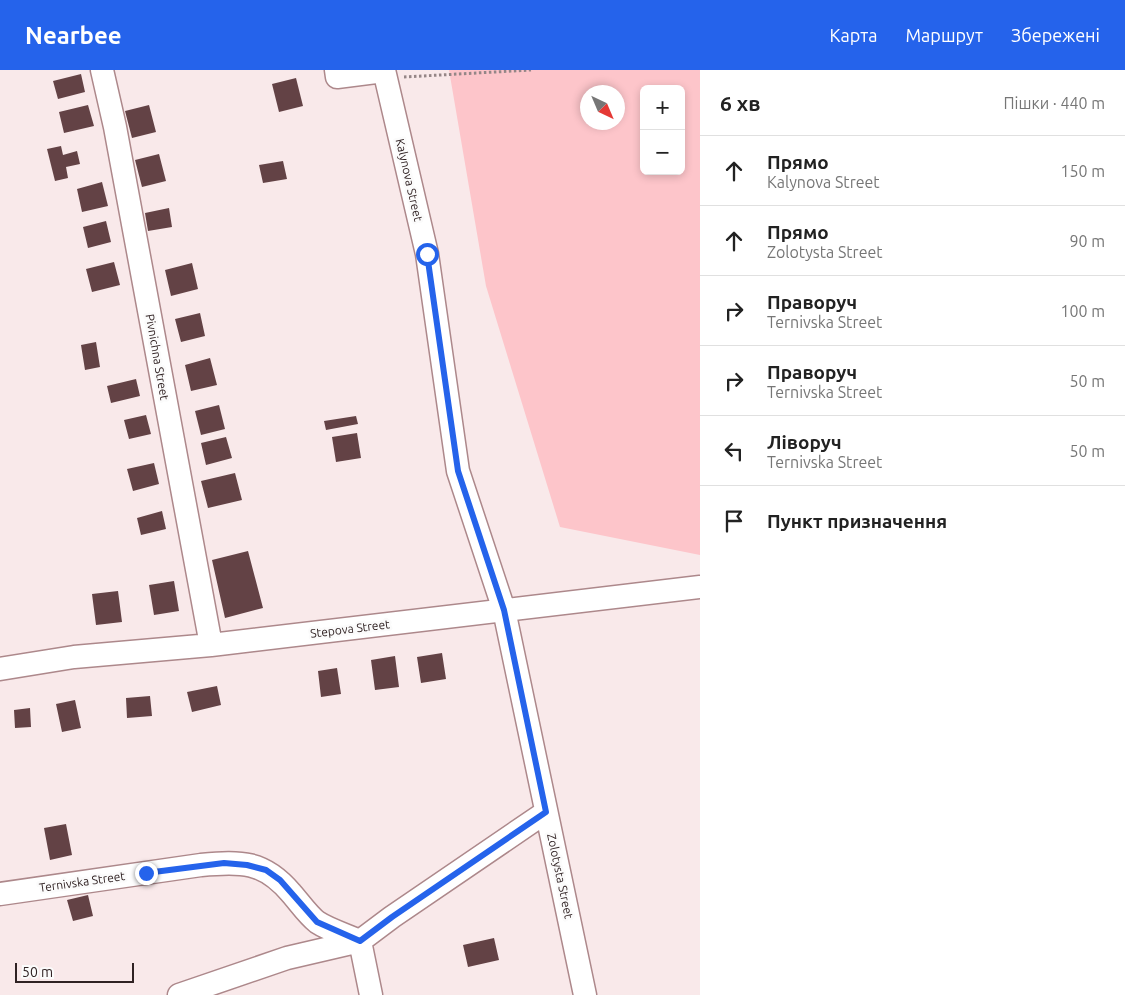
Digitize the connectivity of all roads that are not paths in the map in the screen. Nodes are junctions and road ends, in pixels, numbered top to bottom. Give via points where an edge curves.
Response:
1 (102, 70) edge
2 (336, 70) edge
3 (385, 74) edge
4 (700, 586) edge
5 (504, 610) junction
6 (211, 646) junction
7 (0, 669) edge
8 (546, 812) junction
9 (0, 894) edge
10 (360, 941) junction
11 (179, 995) edge
12 (371, 995) edge
13 (585, 995) edge

1 - 6 street, Pivnichna Street
2 - 3 street via 337,77
3 - 5 street, Kalynova Street via 427,254 458,471
4 - 5 street, Stepova Street
5 - 6 street, Stepova Street
5 - 8 street, Zolotysta Street
6 - 7 street, Stepova Street via 74,657
8 - 10 street
8 - 13 street, Zolotysta Street
9 - 10 street, Ternivska Street via 201,865 247,865 266,870 280,880 317,922
10 - 11 street via 287,958
10 - 12 street

